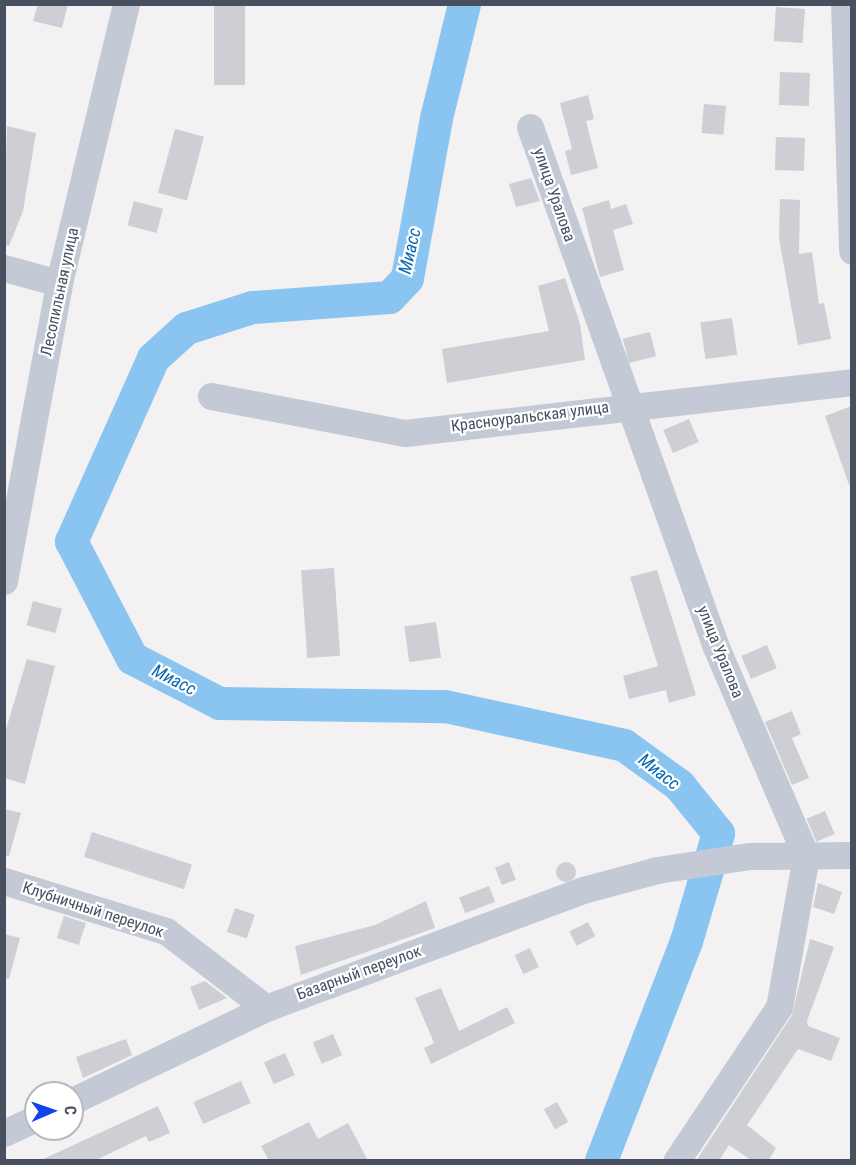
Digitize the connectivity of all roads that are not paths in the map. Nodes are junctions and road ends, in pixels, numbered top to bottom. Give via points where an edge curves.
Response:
1 (126, 4) edge
2 (844, 4) edge
3 (847, 62) edge
4 (530, 127) dead end
5 (852, 251) edge
6 (4, 268) edge
7 (59, 283) junction
8 (852, 382) edge
9 (211, 396) dead end
10 (628, 404) junction
11 (4, 581) edge
12 (852, 855) edge
13 (806, 856) junction
14 (4, 881) edge
15 (266, 1008) junction
16 (84, 1095) edge
17 (24, 1124) edge
18 (4, 1133) edge
19 (677, 1161) edge

1 - 7 street, Лесопильная улица
2 - 3 street
3 - 5 street
4 - 10 street, улица Уралова
6 - 7 street
7 - 11 street, Лесопильная улица
8 - 10 street, Красноуральская улица
9 - 10 street, Красноуральская улица via 405,433
10 - 13 street, улица Уралова via 716,647
12 - 13 street, Базарный переулок
13 - 15 street, Базарный переулок via 750,856 657,870 583,890
13 - 19 street via 779,1007
14 - 15 street, Клубничный переулок via 166,931
15 - 16 street, Базарный переулок
17 - 18 street

